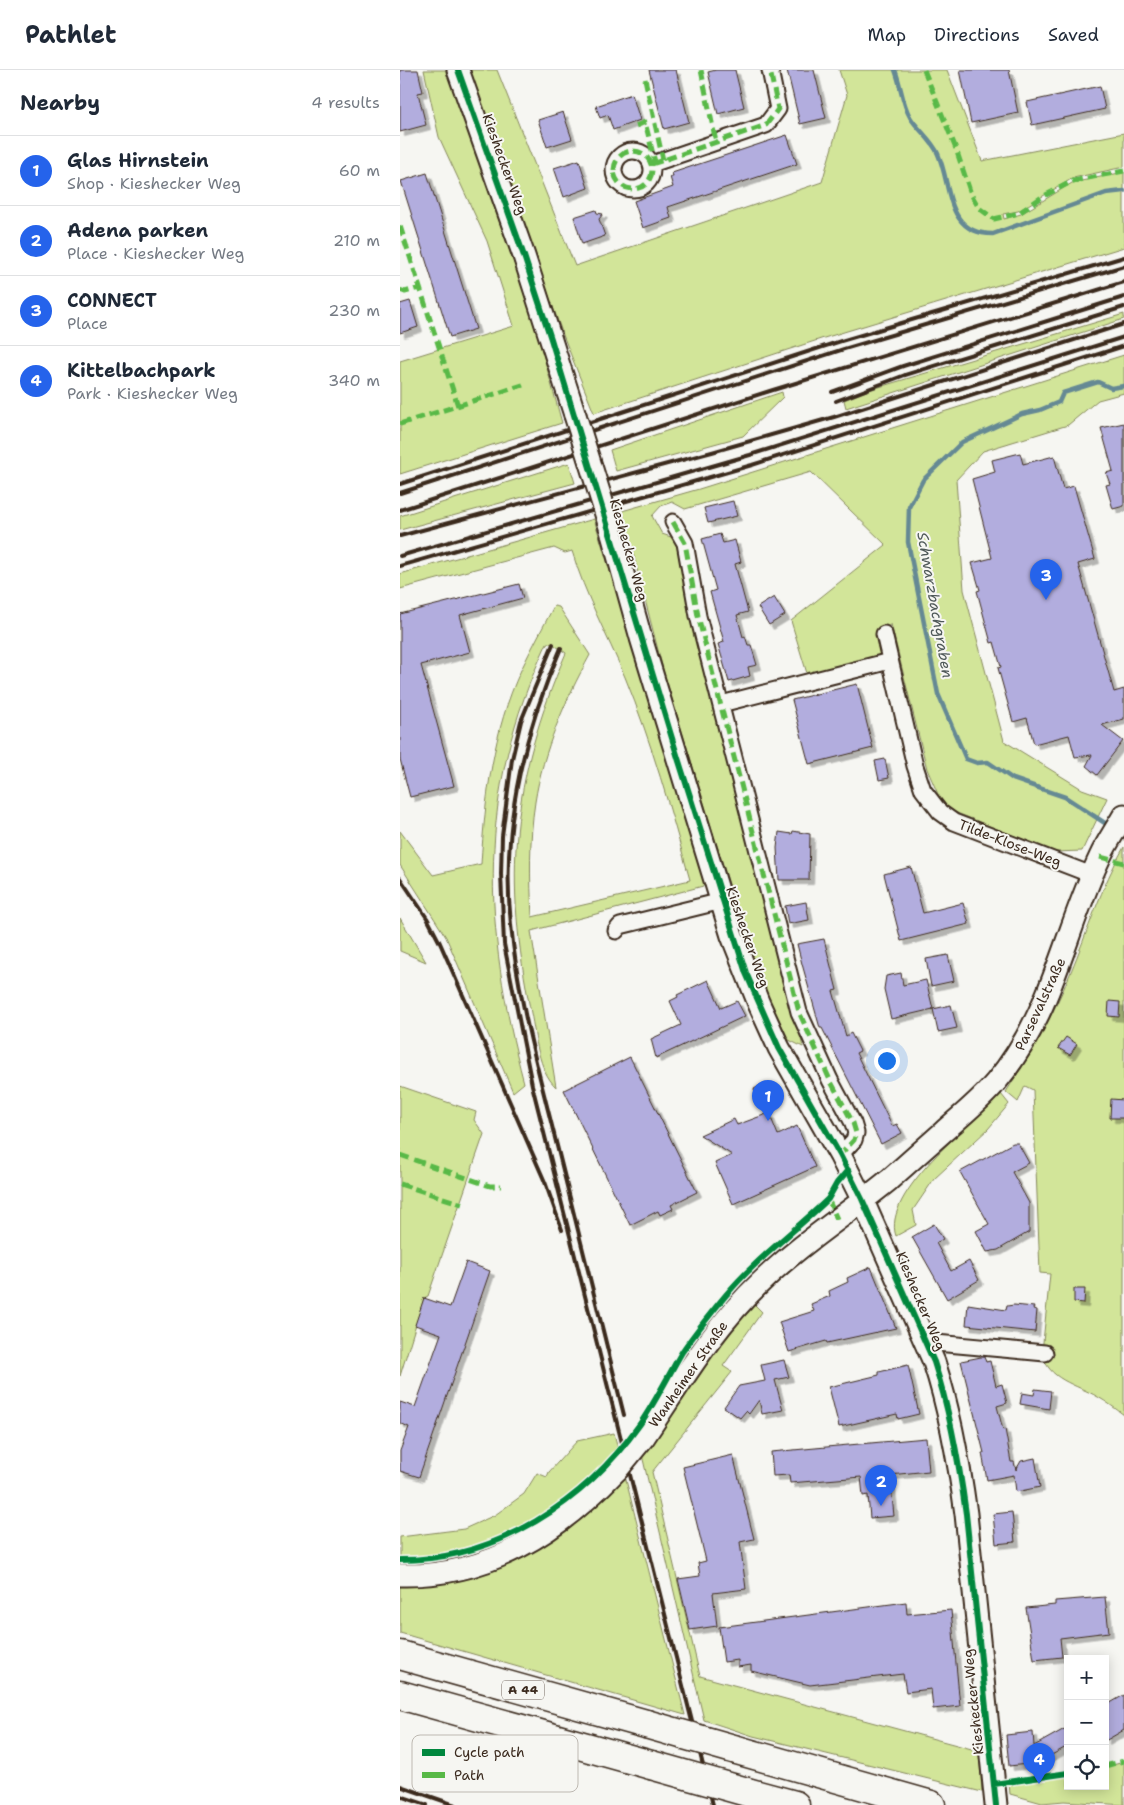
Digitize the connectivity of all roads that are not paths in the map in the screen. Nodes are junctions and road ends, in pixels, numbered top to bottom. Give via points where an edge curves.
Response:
1 (458, 70) edge
2 (770, 70) edge
3 (652, 164) dead end
4 (672, 522) dead end
5 (884, 634) dead end
6 (890, 660) junction
7 (721, 704) junction
8 (1124, 815) edge
9 (1092, 875) junction
10 (722, 901) junction
11 (616, 931) dead end
12 (840, 1156) junction
13 (862, 1199) junction
14 (925, 1342) junction
15 (1045, 1353) dead end
16 (400, 1575) edge
17 (400, 1655) edge
18 (400, 1695) edge
19 (543, 1735) edge
20 (578, 1745) edge
21 (795, 1805) edge
22 (931, 1805) edge
23 (996, 1805) edge

1 - 10 street, Kieshecker Weg, bridge via 524,256 575,415
2 - 3 street via 778,109 766,125
4 - 7 street, Kieshecker Weg via 686,543 698,616
5 - 6 street, Tilde-Klose-Weg
6 - 7 street
6 - 9 street, Tilde-Klose-Weg via 923,790 940,812 954,822
7 - 12 street, Kieshecker Weg via 799,1012 856,1133
8 - 9 street, Parsevalstraße
9 - 13 street, Parsevalstraße via 1054,980 1015,1057 974,1106
10 - 11 street, Kieshecker Weg via 620,926
10 - 12 street, Kieshecker Weg via 746,973 776,1041
12 - 13 street, Kieshecker Weg
13 - 14 street, Kieshecker Weg
13 - 16 street, Wanheimer Straße, bridge via 759,1284 724,1321 644,1437 594,1494 561,1522 508,1553 448,1571
14 - 15 street
14 - 23 street, Kieshecker Weg via 942,1387 959,1465
17 - 22 highway, A 44, bridge
18 - 19 highway, bridge
20 - 21 highway, bridge

